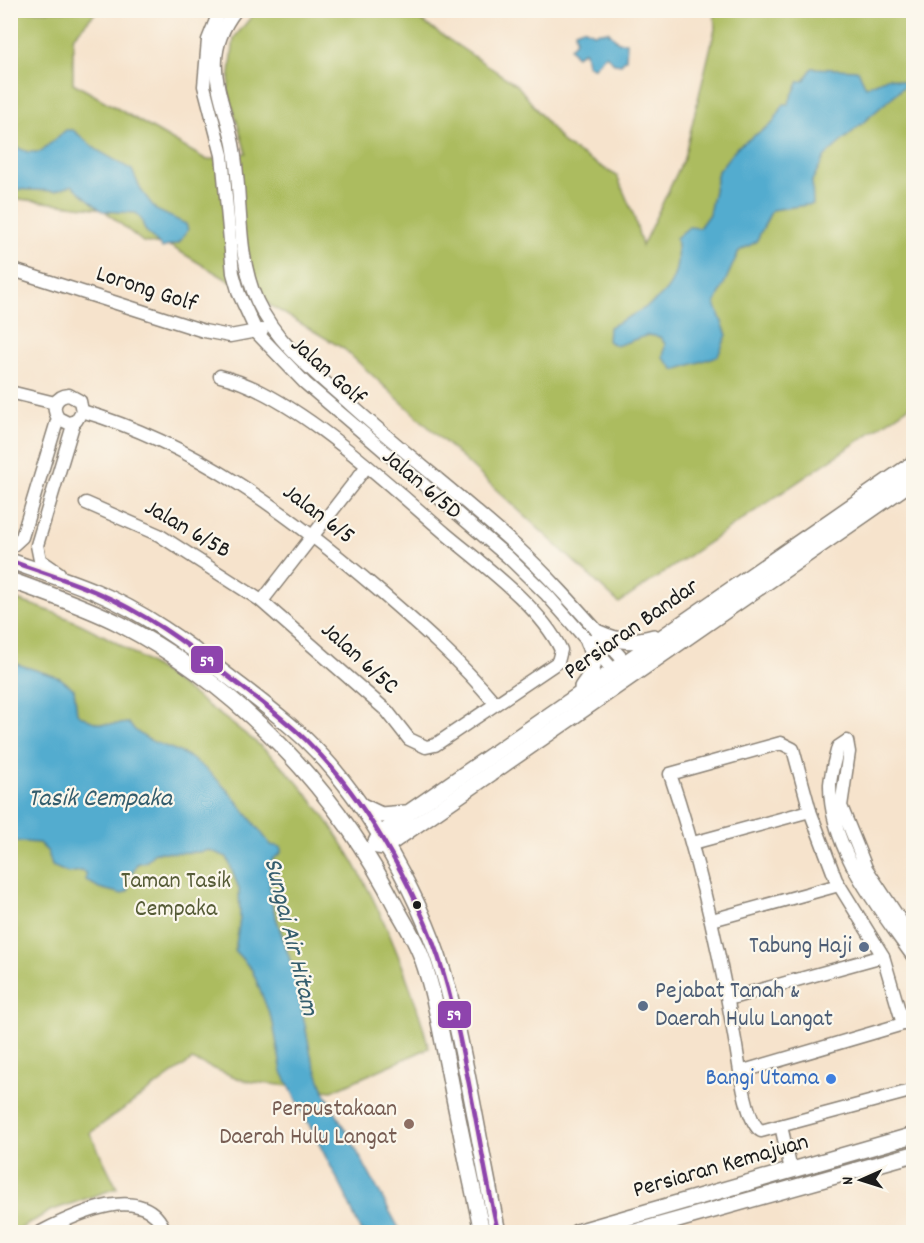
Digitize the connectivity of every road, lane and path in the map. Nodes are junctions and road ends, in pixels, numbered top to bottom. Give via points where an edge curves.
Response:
1 (220, 10) edge
2 (236, 10) edge
3 (10, 269) edge
4 (245, 310) junction
5 (270, 325) junction
6 (257, 333) junction
7 (227, 335) junction
8 (271, 351) junction
9 (220, 376) dead end
10 (10, 392) edge
11 (56, 403) junction
12 (82, 411) junction
13 (58, 418) junction
14 (74, 422) junction
15 (914, 463) edge
16 (367, 466) junction
17 (914, 480) edge
18 (86, 503) dead end
19 (313, 534) junction
20 (516, 546) junction
21 (10, 548) edge
22 (508, 557) junction
23 (10, 561) edge
24 (10, 580) edge
25 (96, 592) junction
26 (262, 602) junction
27 (704, 626) junction
28 (665, 634) junction
29 (594, 637) junction
30 (620, 667) junction
31 (575, 696) junction
32 (495, 703) junction
33 (545, 736) junction
34 (307, 773) junction
35 (358, 803) junction
36 (810, 811) junction
37 (418, 815) junction
38 (380, 843) junction
39 (693, 843) junction
40 (864, 875) junction
41 (839, 885) junction
42 (409, 887) junction
43 (712, 921) junction
44 (914, 941) edge
45 (884, 956) junction
46 (422, 957) junction
47 (914, 958) edge
48 (448, 988) junction
49 (728, 999) junction
50 (449, 1072) junction
51 (740, 1072) junction
52 (914, 1089) edge
53 (781, 1126) junction
54 (914, 1135) edge
55 (914, 1154) edge
56 (791, 1170) junction
57 (485, 1210) junction
58 (41, 1233) edge
59 (165, 1233) edge
60 (474, 1233) edge
61 (482, 1233) edge
62 (498, 1233) edge
63 (508, 1233) edge
64 (577, 1233) edge
65 (635, 1233) edge

1 - 4 street, Jalan Golf via 208,40 204,86 222,156 233,273
2 - 5 street, Jalan Golf via 222,33 215,80 236,160 249,277
3 - 7 street, Lorong Golf
4 - 6 street, Jalan Golf
4 - 7 street via 241,323
5 - 6 street, Lorong Golf
5 - 20 street, Jalan Golf via 304,364
6 - 7 street, Lorong Golf
6 - 8 street, Jalan Golf
7 - 8 street
8 - 22 street, Jalan Golf
9 - 16 street, Jalan 6/5D via 240,381 274,400
10 - 11 street
11 - 12 street via 64,395 73,396 80,401
11 - 13 street via 54,413
12 - 14 street
12 - 19 street, Jalan 6/5 via 123,424 211,465
13 - 14 street
13 - 21 street via 22,537
14 - 25 street via 37,545 38,554 46,565
15 - 28 main road, Persiaran Bandar
16 - 19 street
16 - 32 street, Jalan 6/5D via 512,590 555,637 561,650 558,662
17 - 27 main road, Persiaran Bandar
18 - 26 street, Jalan 6/5B via 159,535
19 - 26 street
19 - 32 street, Jalan 6/5 via 446,649
20 - 22 street
20 - 29 street, Jalan Golf via 562,590
22 - 29 street, Jalan Golf
23 - 25 main road
24 - 34 main road via 89,609 164,650 276,740
25 - 35 main road via 154,622 261,702 306,740
26 - 32 street, Jalan 6/5C via 387,711 409,739 426,747 435,745
27 - 30 main road
27 - 33 main road, Persiaran Bandar
28 - 29 main road via 640,641
28 - 30 main road, Persiaran Bandar
29 - 30 street, Jalan Golf
29 - 31 main road via 594,667
30 - 31 main road, Persiaran Bandar
30 - 33 main road
31 - 37 main road, Persiaran Bandar
33 - 37 main road, Persiaran Bandar
34 - 38 main road
34 - 46 main road via 377,870
35 - 37 main road via 381,815
35 - 38 main road
36 - 39 street
36 - 39 street via 792,748 781,743 670,774
36 - 41 street
37 - 38 main road, Persiaran Bandar
37 - 42 main road via 402,849
38 - 42 main road
38 - 46 main road
39 - 43 street
40 - 40 street via 842,838 831,802 830,783 838,747 847,741 849,752 841,806
40 - 41 street
40 - 44 street
40 - 47 street
41 - 43 street
41 - 45 street
42 - 48 main road
43 - 49 street
45 - 49 street
45 - 51 street via 903,1024
46 - 50 main road
48 - 50 main road via 441,996 454,1056
48 - 57 main road
49 - 51 street
50 - 57 main road
51 - 53 street via 757,1129
52 - 53 street
53 - 56 street
54 - 56 main road, Persiaran Kemajuan
55 - 65 main road, Persiaran Kemajuan
56 - 64 main road, Persiaran Kemajuan
57 - 60 main road
57 - 61 main road
57 - 62 main road
57 - 63 main road
58 - 59 street via 92,1211 126,1203 143,1206 155,1215

